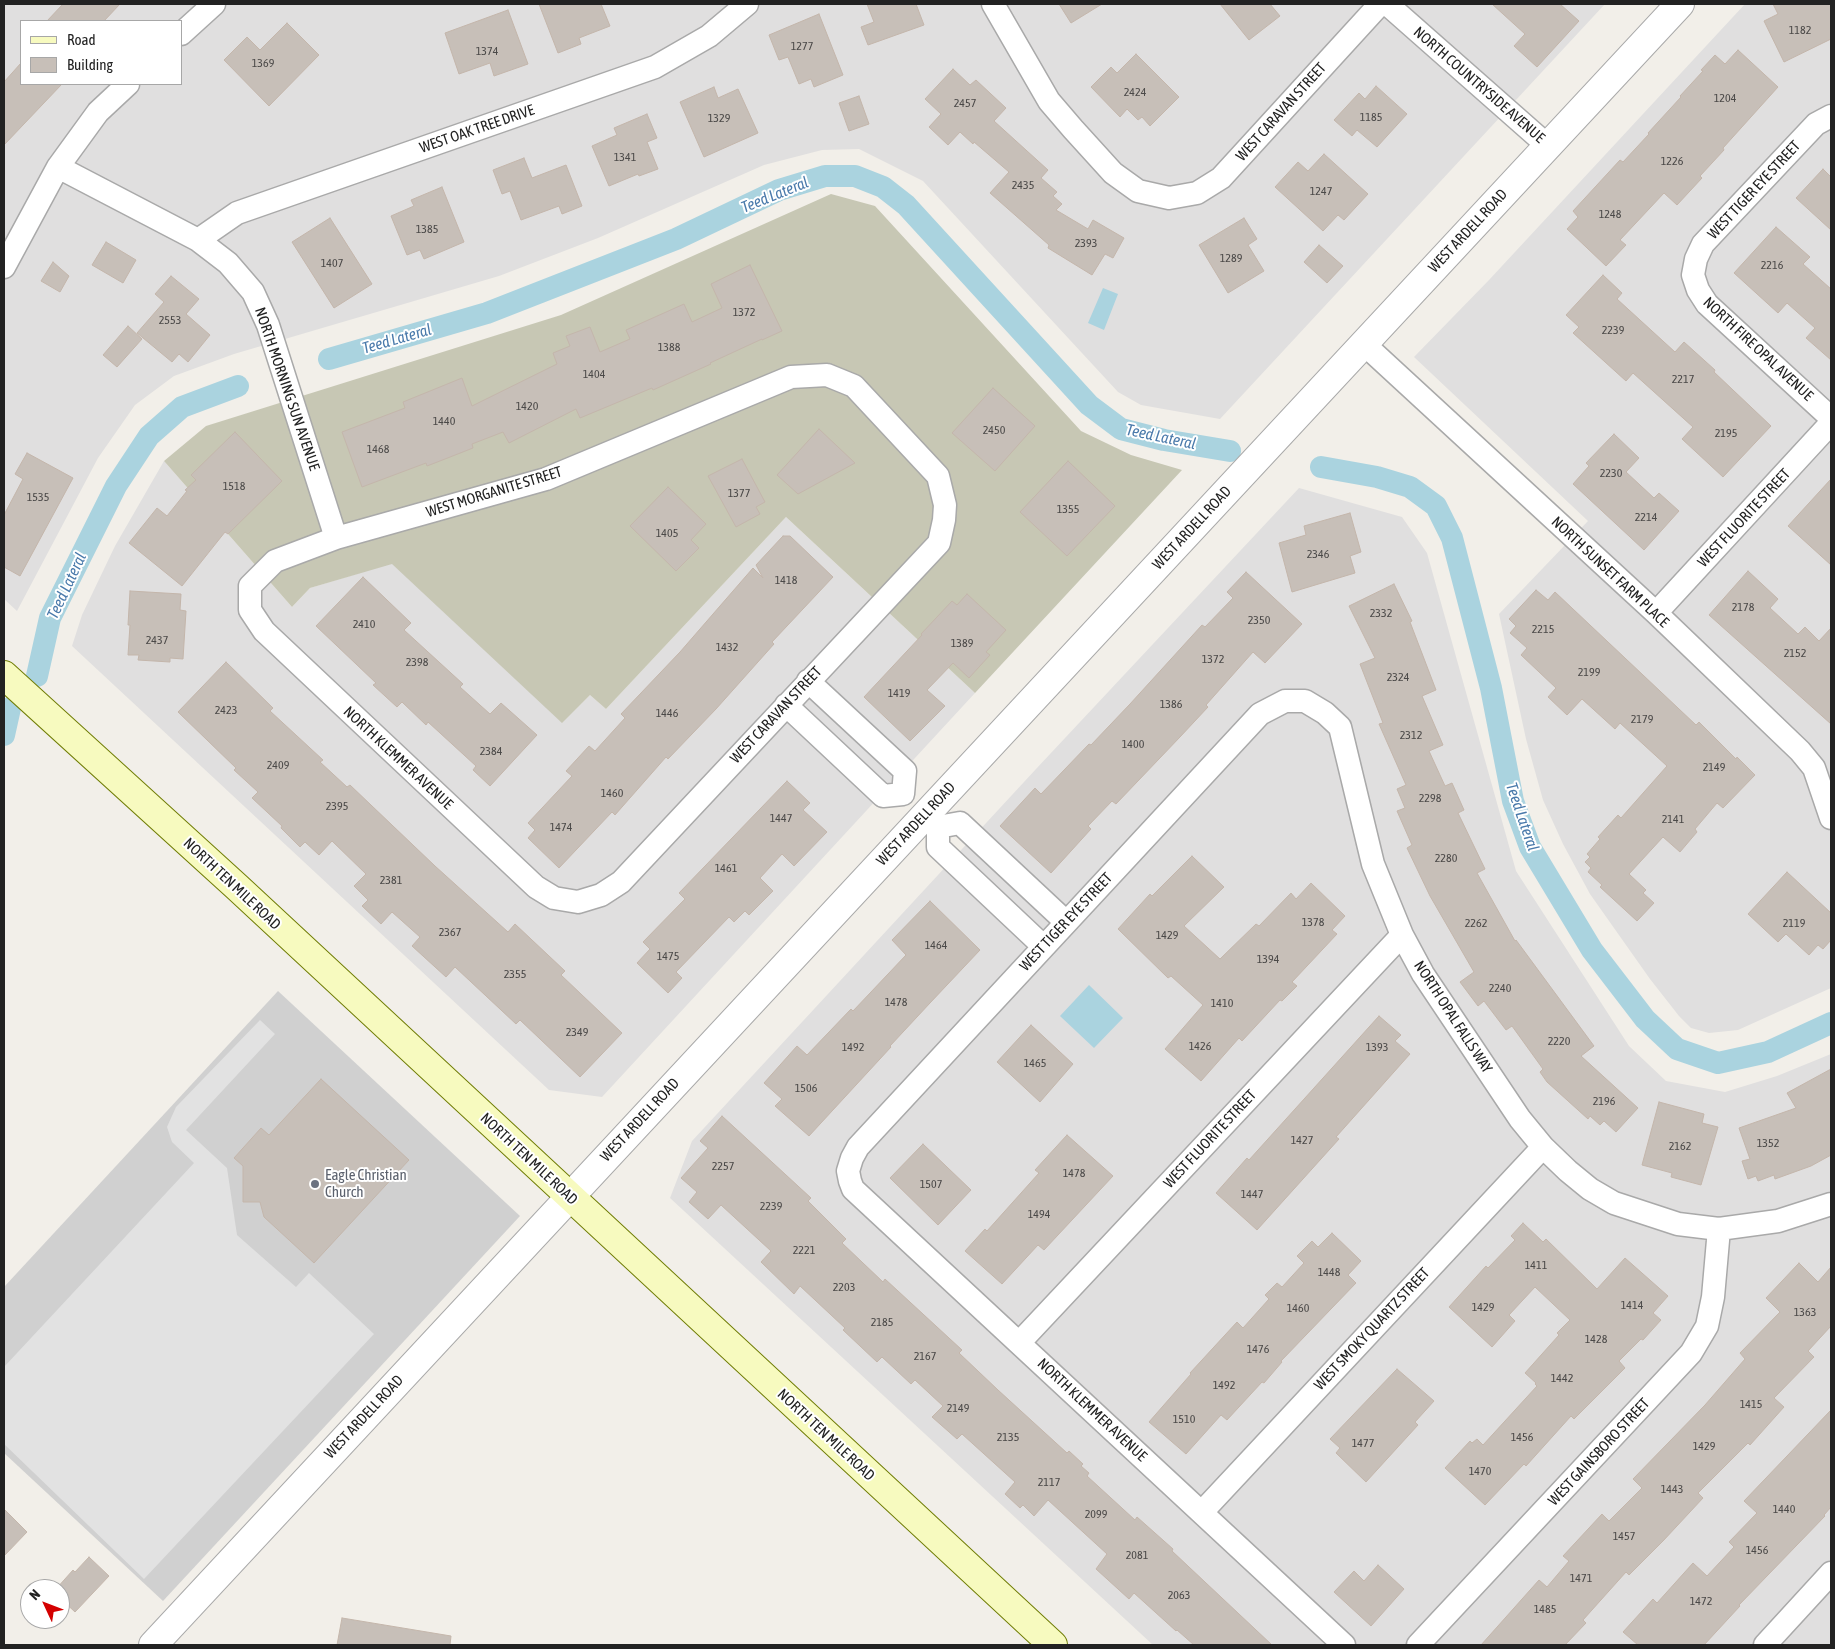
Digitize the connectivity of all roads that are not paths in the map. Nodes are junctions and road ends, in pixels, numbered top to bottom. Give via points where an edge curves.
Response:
1 (214, 4) edge
2 (747, 4) edge
3 (993, 4) edge
4 (1380, 4) edge
5 (1387, 4) edge
6 (1680, 4) edge
7 (182, 33) edge
8 (127, 85) edge
9 (1831, 116) edge
10 (1548, 146) junction
11 (58, 167) junction
12 (198, 240) junction
13 (4, 267) edge
14 (1693, 275) joint
15 (1364, 344) junction
16 (1831, 418) edge
17 (1831, 423) edge
18 (946, 505) joint
19 (336, 538) junction
20 (250, 586) joint
21 (1656, 613) junction
22 (4, 675) edge
23 (808, 681) junction
24 (1305, 701) joint
25 (786, 705) junction
26 (903, 794) junction
27 (1830, 818) edge
28 (932, 821) junction
29 (578, 902) joint
30 (1066, 922) junction
31 (1402, 935) junction
32 (1044, 946) junction
33 (1543, 1147) junction
34 (848, 1171) joint
35 (569, 1197) junction
36 (1831, 1204) edge
37 (1719, 1229) junction
38 (1019, 1343) junction
39 (1202, 1512) junction
40 (1831, 1574) edge
41 (153, 1645) edge
42 (1053, 1645) edge
43 (1344, 1645) edge
44 (1418, 1645) edge
45 (1765, 1645) edge

1 - 7 street
2 - 12 street, WEST OAK TREE DRIVE via 709,36 654,66 237,214
3 - 4 street, WEST CARAVAN STREET via 1049,101 1073,130 1113,173 1138,192 1169,198 1197,193 1221,178
5 - 10 street, NORTH COUNTRYSIDE AVENUE
6 - 10 street, WEST ARDELL ROAD
8 - 11 street via 98,112
9 - 14 street, WEST TIGER EYE STREET via 1816,124 1703,244
10 - 15 street, WEST ARDELL ROAD
11 - 12 street, NORTH MORNING SUN AVENUE
11 - 13 street
12 - 19 street, NORTH MORNING SUN AVENUE via 228,264 253,292 268,324
14 - 16 street, NORTH FIRE OPAL AVENUE via 1707,304
15 - 21 street, NORTH SUNSET FARM PLACE
15 - 28 street, WEST ARDELL ROAD
17 - 21 street, WEST FLUORITE STREET
18 - 19 street, WEST MORGANITE STREET via 938,476 854,386 827,375 791,377 546,479
18 - 23 street, WEST CARAVAN STREET via 939,543
19 - 20 street, WEST MORGANITE STREET via 275,560
20 - 29 street, NORTH KLEMMER AVENUE via 250,610 264,631 536,887 554,898
21 - 27 street, NORTH SUNSET FARM PLACE via 1800,751 1814,768
22 - 35 main road, NORTH TEN MILE ROAD
23 - 25 street, WEST CARAVAN STREET
23 - 26 street via 905,772
24 - 30 street, WEST TIGER EYE STREET via 1285,701 1260,714
24 - 31 street, NORTH OPAL FALLS WAY via 1325,712 1340,727 1373,864
25 - 26 street via 883,796
25 - 29 street, WEST CARAVAN STREET via 621,882 601,895
26 - 28 street
28 - 30 street via 960,823
28 - 32 street via 938,847
28 - 35 street, WEST ARDELL ROAD
30 - 32 street, WEST TIGER EYE STREET
31 - 33 street, NORTH OPAL FALLS WAY via 1428,982 1520,1119
31 - 38 street, WEST FLUORITE STREET
32 - 34 street, WEST TIGER EYE STREET via 858,1147
33 - 37 street, NORTH OPAL FALLS WAY via 1590,1189 1614,1204 1678,1224
33 - 39 street, WEST SMOKY QUARTZ STREET
34 - 38 street, NORTH KLEMMER AVENUE via 853,1190
35 - 41 street, WEST ARDELL ROAD
35 - 42 main road, NORTH TEN MILE ROAD
36 - 37 street, NORTH OPAL FALLS WAY via 1778,1220
37 - 44 street, WEST GAINSBORO STREET via 1707,1326 1691,1353
38 - 39 street, NORTH KLEMMER AVENUE
39 - 43 street, NORTH KLEMMER AVENUE
40 - 45 street

